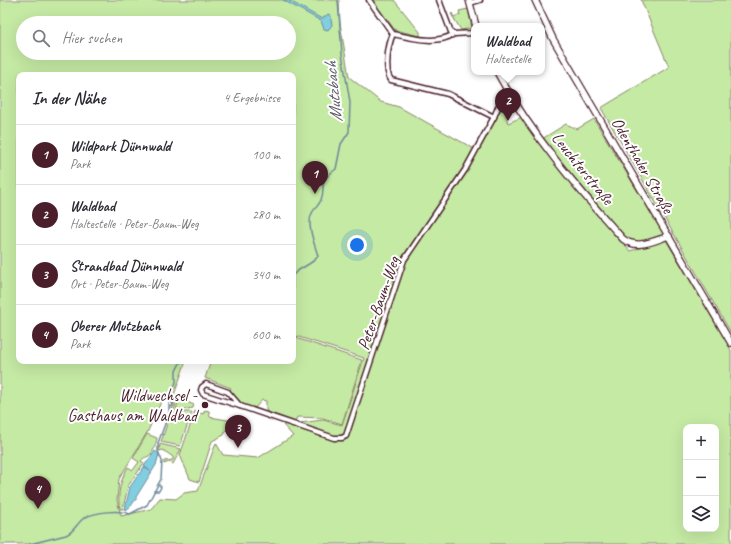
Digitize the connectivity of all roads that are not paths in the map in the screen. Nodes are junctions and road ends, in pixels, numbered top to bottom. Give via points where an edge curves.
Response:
1 (440, 0) edge
2 (480, 0) edge
3 (535, 0) edge
4 (470, 1) edge
5 (370, 2) edge
6 (475, 23) edge
7 (471, 33) edge
8 (393, 34) junction
9 (454, 34) junction
10 (499, 75) edge
11 (506, 88) junction
12 (494, 117) junction
13 (669, 236) junction
14 (731, 343) edge
15 (240, 406) junction

1 - 9 street
2 - 4 street
3 - 13 main road, Odenthaler Straße via 553,39
4 - 6 main road
5 - 8 street
7 - 9 street
8 - 9 street via 425,40 448,38
8 - 12 street via 390,40 388,72 391,80 448,94
10 - 11 main road, Leuchterstraße
11 - 12 street, Peter-Baum-Weg
11 - 13 main road, Leuchterstraße via 543,142 623,239 633,245 639,245
12 - 15 street, Peter-Baum-Weg via 465,170 404,260 346,436 334,438
13 - 14 main road, Odenthaler Straße
15 - 15 street, Peter-Baum-Weg via 228,392 206,384 202,387 203,394

